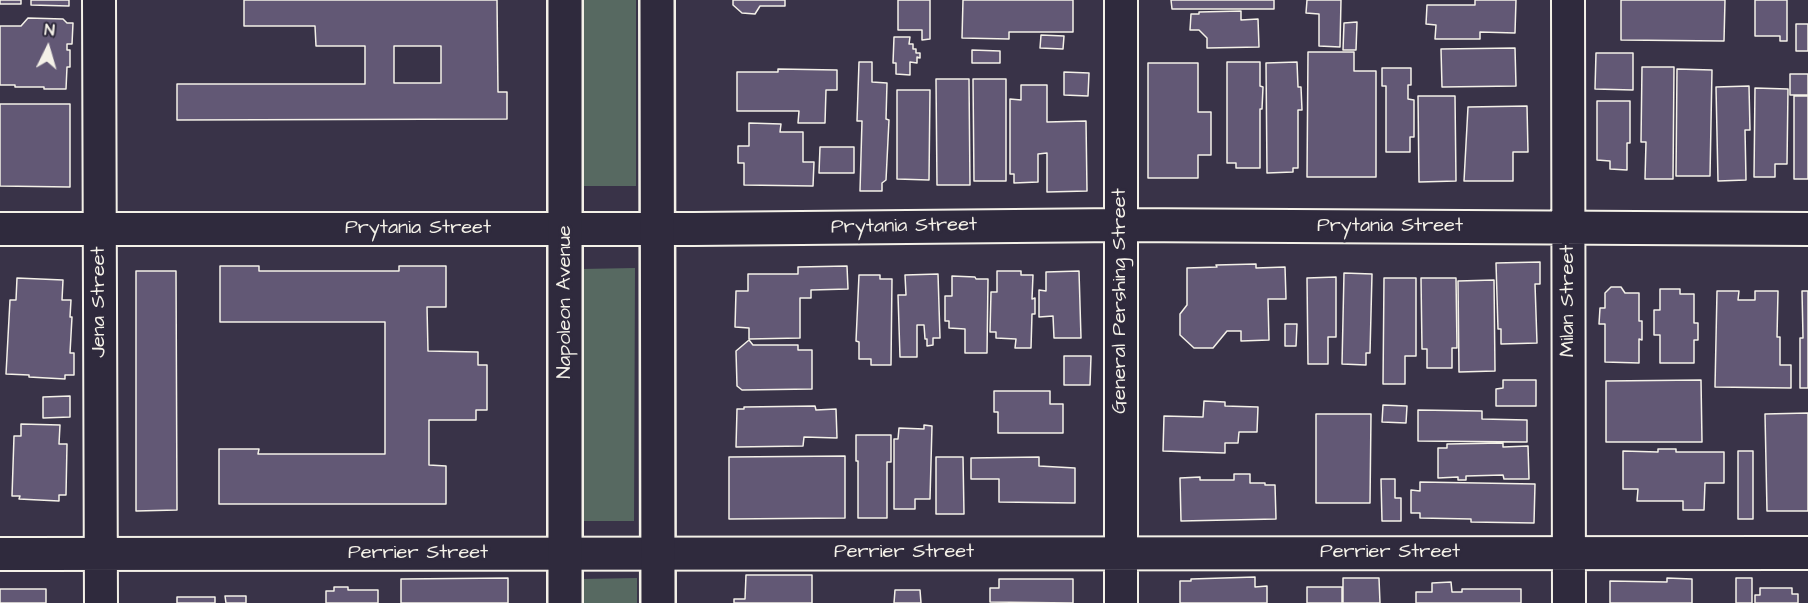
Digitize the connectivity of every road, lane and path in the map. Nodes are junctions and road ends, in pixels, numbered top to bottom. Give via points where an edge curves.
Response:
1 (99, 0) edge
2 (565, 0) edge
3 (657, 0) edge
4 (1121, 0) edge
5 (1568, 0) edge
6 (1121, 225) junction
7 (1569, 228) junction
8 (0, 229) edge
9 (100, 229) junction
10 (566, 229) junction
11 (657, 229) junction
12 (1808, 229) edge
13 (566, 553) junction
14 (1121, 553) junction
15 (1569, 553) junction
16 (1808, 553) edge
17 (0, 554) edge
18 (101, 554) junction
19 (658, 554) junction
20 (101, 603) edge
21 (565, 603) edge
22 (658, 603) edge
23 (1121, 603) edge
24 (1569, 603) edge

1 - 9 street, Jena Street
2 - 10 street, Napoleon Avenue
3 - 11 street
4 - 6 street, General Pershing Street
5 - 7 street, Milan Street
6 - 7 street, Prytania Street
6 - 11 street, Prytania Street
6 - 14 street, General Pershing Street
7 - 12 street, Prytania Street
7 - 15 street, Milan Street
8 - 9 street, Prytania Street
9 - 10 street, Prytania Street
9 - 18 street, Jena Street
10 - 11 street, Prytania Street
10 - 13 street, Napoleon Avenue
11 - 19 street
13 - 18 street, Perrier Street
13 - 19 street, Perrier Street
13 - 21 street, Napoleon Avenue
14 - 15 street, Perrier Street
14 - 19 street, Perrier Street
14 - 23 street, General Pershing Street
15 - 16 street, Perrier Street
15 - 24 street, Milan Street
17 - 18 street, Perrier Street
18 - 20 street, Jena Street
19 - 22 street

